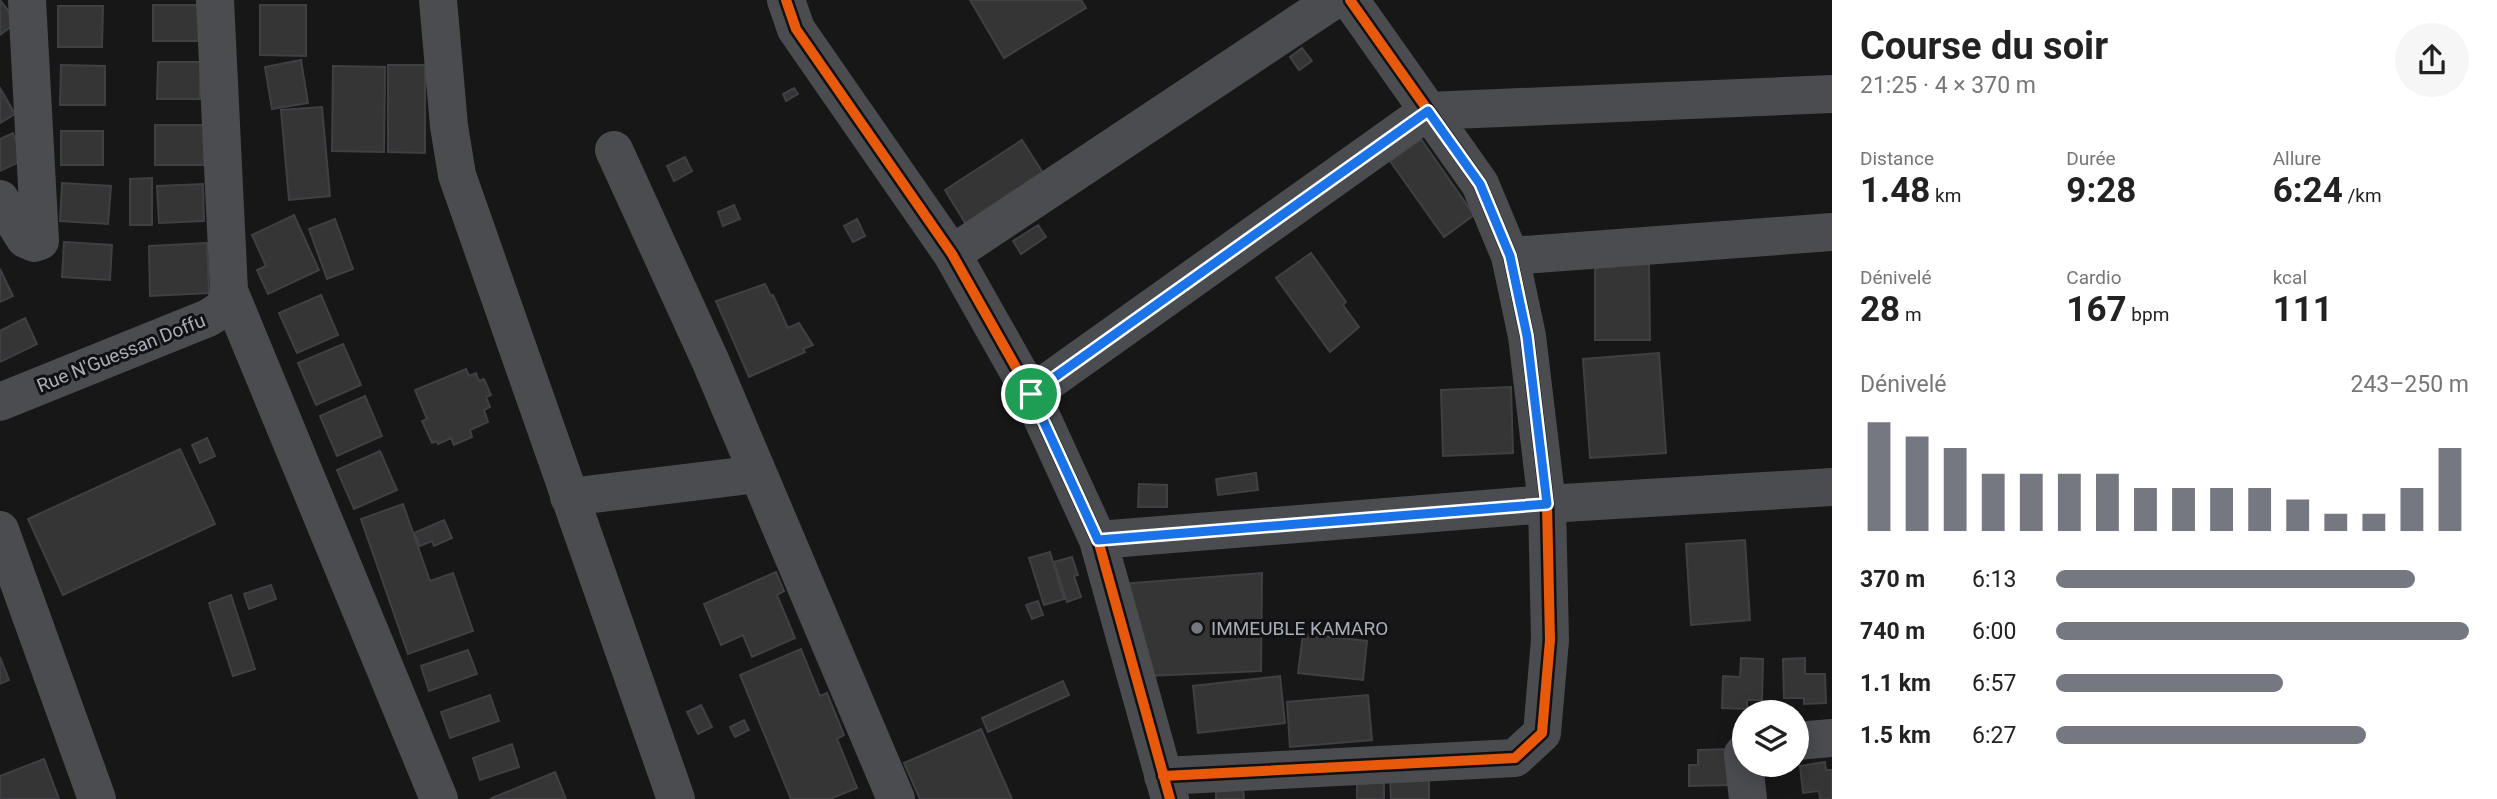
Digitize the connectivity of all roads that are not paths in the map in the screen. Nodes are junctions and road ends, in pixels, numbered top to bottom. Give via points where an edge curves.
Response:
1 (27, 0) edge
2 (215, 0) edge
3 (438, 0) edge
4 (786, 0) edge
5 (1334, 0) edge
6 (1350, 0) edge
7 (1832, 94) edge
8 (1428, 111) junction
9 (614, 150) dead end
10 (0, 199) edge
11 (1832, 232) edge
12 (952, 254) junction
13 (1510, 256) junction
14 (229, 291) junction
15 (1031, 394) junction
16 (0, 402) edge
17 (758, 474) junction
18 (1832, 487) edge
19 (569, 497) junction
20 (1547, 504) junction
21 (0, 530) edge
22 (1098, 540) junction
23 (1832, 738) edge
24 (1809, 740) edge
25 (1746, 777) edge
26 (1166, 787) edge
27 (97, 799) edge
28 (439, 799) edge
29 (676, 799) edge
30 (895, 799) edge
31 (1748, 799) edge

1 - 10 street via 40,241 25,239
2 - 14 street
3 - 19 street via 457,175
4 - 12 street via 796,29
5 - 12 street
6 - 8 street
7 - 8 street
8 - 13 street via 1480,184
8 - 15 street
9 - 17 street
11 - 13 street
12 - 15 street
13 - 20 street via 1527,336
14 - 16 street, Rue N'Guessan Doffu via 224,308 208,318
14 - 28 street
15 - 22 street
17 - 19 street
17 - 30 street
18 - 20 street
19 - 29 street
20 - 22 street
20 - 26 street via 1550,640 1542,733 1515,758
21 - 27 street
22 - 26 street
23 - 24 street
25 - 31 street

